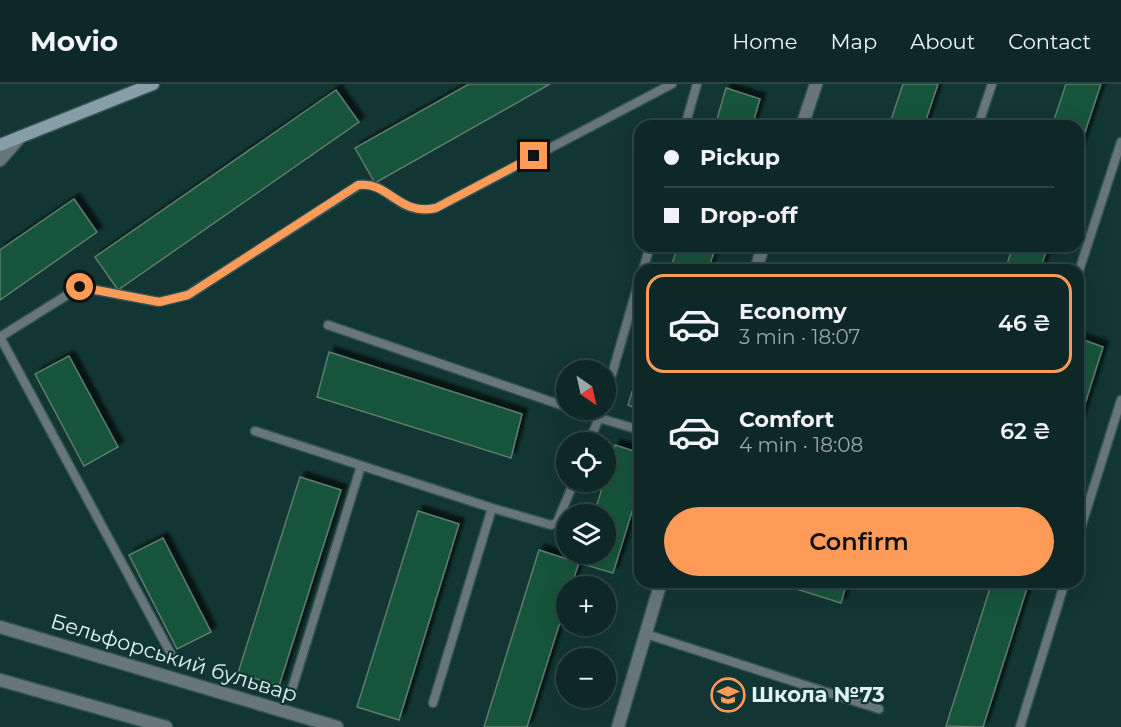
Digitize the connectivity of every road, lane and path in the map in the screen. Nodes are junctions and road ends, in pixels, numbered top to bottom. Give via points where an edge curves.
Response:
1 (153, 84) edge
2 (672, 84) edge
3 (697, 84) edge
4 (816, 84) edge
5 (992, 84) edge
6 (687, 120) edge
7 (804, 120) edge
8 (980, 120) edge
9 (20, 137) junction
10 (1121, 142) edge
11 (0, 145) edge
12 (0, 160) edge
13 (1081, 264) edge
14 (634, 298) edge
15 (328, 325) dead end
16 (0, 337) edge
17 (616, 360) edge
18 (1121, 400) edge
19 (556, 403) edge
20 (615, 420) edge
21 (634, 428) edge
22 (255, 431) dead end
23 (361, 466) junction
24 (570, 492) edge
25 (492, 508) junction
26 (1084, 518) edge
27 (659, 588) edge
28 (1063, 588) edge
29 (0, 627) edge
30 (646, 634) junction
31 (171, 654) dead end
32 (0, 680) edge
33 (292, 689) dead end
34 (433, 703) dead end
35 (879, 709) dead end
36 (166, 727) edge
37 (337, 727) edge
38 (618, 727) edge
39 (1020, 727) edge

1 - 9 street
2 - 16 lane via 436,208 412,209 371,185 358,185 188,295 159,302 80,287
3 - 6 lane
4 - 7 street
5 - 8 lane
9 - 11 street
9 - 12 street
10 - 13 lane
14 - 17 lane
15 - 19 lane
16 - 31 lane
18 - 26 lane
20 - 21 lane
22 - 23 lane
23 - 25 lane
23 - 33 lane
24 - 25 lane via 554,524
25 - 34 lane
27 - 30 street
28 - 39 lane
29 - 37 street, Бельфорський бульвар
30 - 35 lane
30 - 38 street
32 - 36 street

